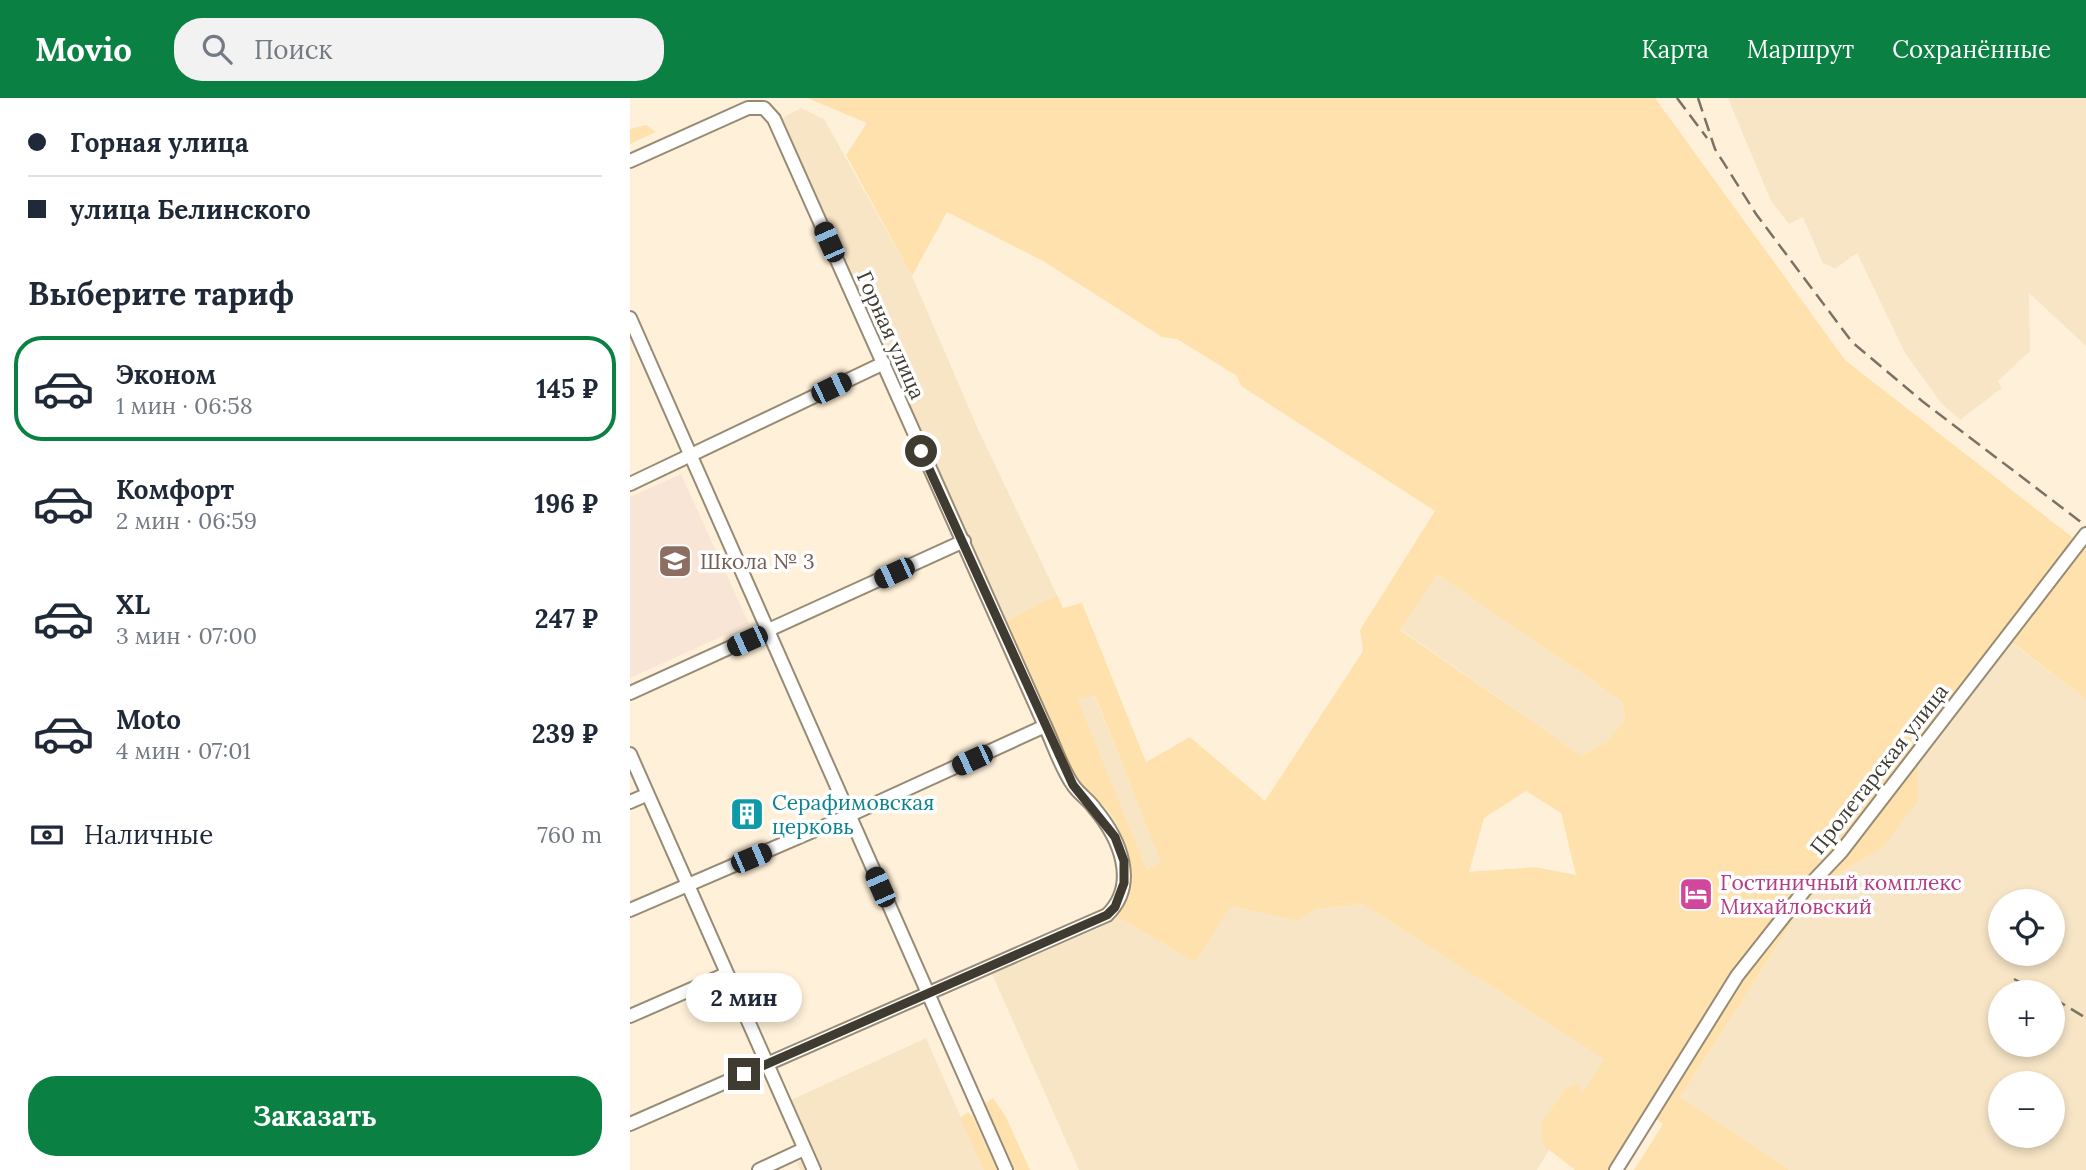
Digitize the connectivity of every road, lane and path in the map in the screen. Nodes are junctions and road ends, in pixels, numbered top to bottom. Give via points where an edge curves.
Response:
1 (630, 161) edge
2 (630, 318) edge
3 (884, 363) junction
4 (691, 457) junction
5 (630, 484) edge
6 (2086, 534) edge
7 (964, 541) junction
8 (767, 633) junction
9 (630, 694) edge
10 (1045, 726) junction
11 (630, 754) edge
12 (646, 795) junction
13 (630, 802) edge
14 (848, 816) junction
15 (687, 885) junction
16 (630, 910) edge
17 (726, 974) junction
18 (927, 995) junction
19 (630, 1016) edge
20 (766, 1064) junction
21 (630, 1124) edge
22 (804, 1149) junction
23 (759, 1170) edge
24 (814, 1170) edge
25 (1006, 1170) edge
26 (1616, 1170) edge

1 - 3 street, Горная улица via 748,108 764,108 774,119
2 - 4 street
3 - 4 street
3 - 7 street, Горная улица
4 - 5 street
4 - 8 street
6 - 26 street, Пролетарская улица via 1841,852 1737,976
7 - 8 street
7 - 10 street, Горная улица
8 - 9 street
8 - 14 street
10 - 14 street
10 - 18 street, Горная улица via 1073,785 1115,837 1124,861 1124,883 1115,907 1107,915
11 - 12 street
12 - 13 street
12 - 15 street
14 - 15 street
14 - 18 street
15 - 16 street
15 - 17 street
17 - 19 street
17 - 20 street
18 - 20 street
18 - 25 street
20 - 21 street
20 - 22 street
22 - 23 street
22 - 24 street

